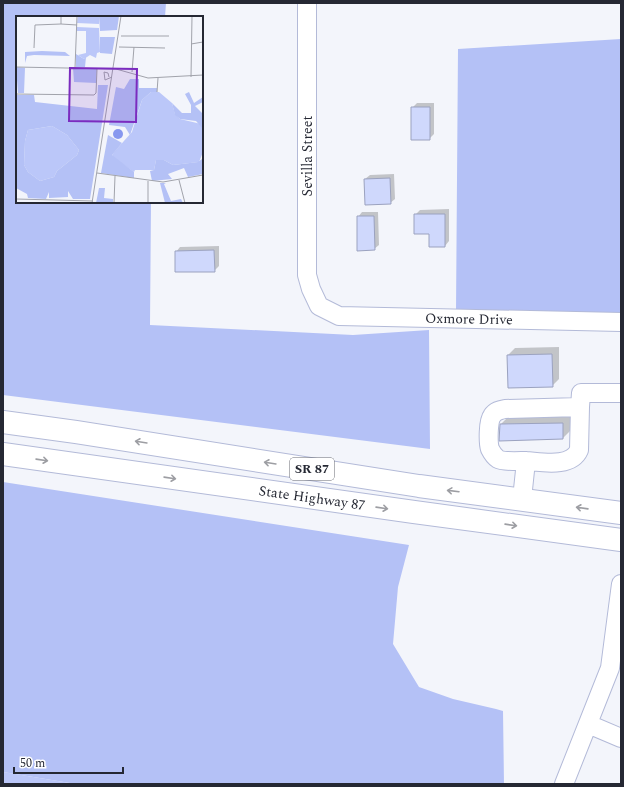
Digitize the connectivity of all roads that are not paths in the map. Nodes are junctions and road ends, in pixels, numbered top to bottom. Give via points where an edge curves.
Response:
1 (307, 3) edge
2 (319, 306) joint
3 (621, 322) edge
4 (621, 393) edge
5 (580, 407) junction
6 (3, 422) edge
7 (3, 454) edge
8 (526, 461) junction
9 (522, 500) junction
10 (621, 513) edge
11 (621, 540) edge
12 (621, 584) edge
13 (588, 724) junction
14 (621, 738) edge
15 (564, 784) edge

1 - 2 street, Sevilla Street via 307,275 310,289
2 - 3 street, Oxmore Drive via 339,316
4 - 5 street via 581,393
5 - 8 street via 577,454 563,462
5 - 8 street via 505,409 492,414 489,420 490,450 501,460
9 -> 6 highway, SR 87
7 -> 11 highway, State Highway 87 / SR 87
8 - 9 street
10 -> 9 highway, SR 87
12 - 13 street via 610,668
13 - 14 street
13 - 15 street

